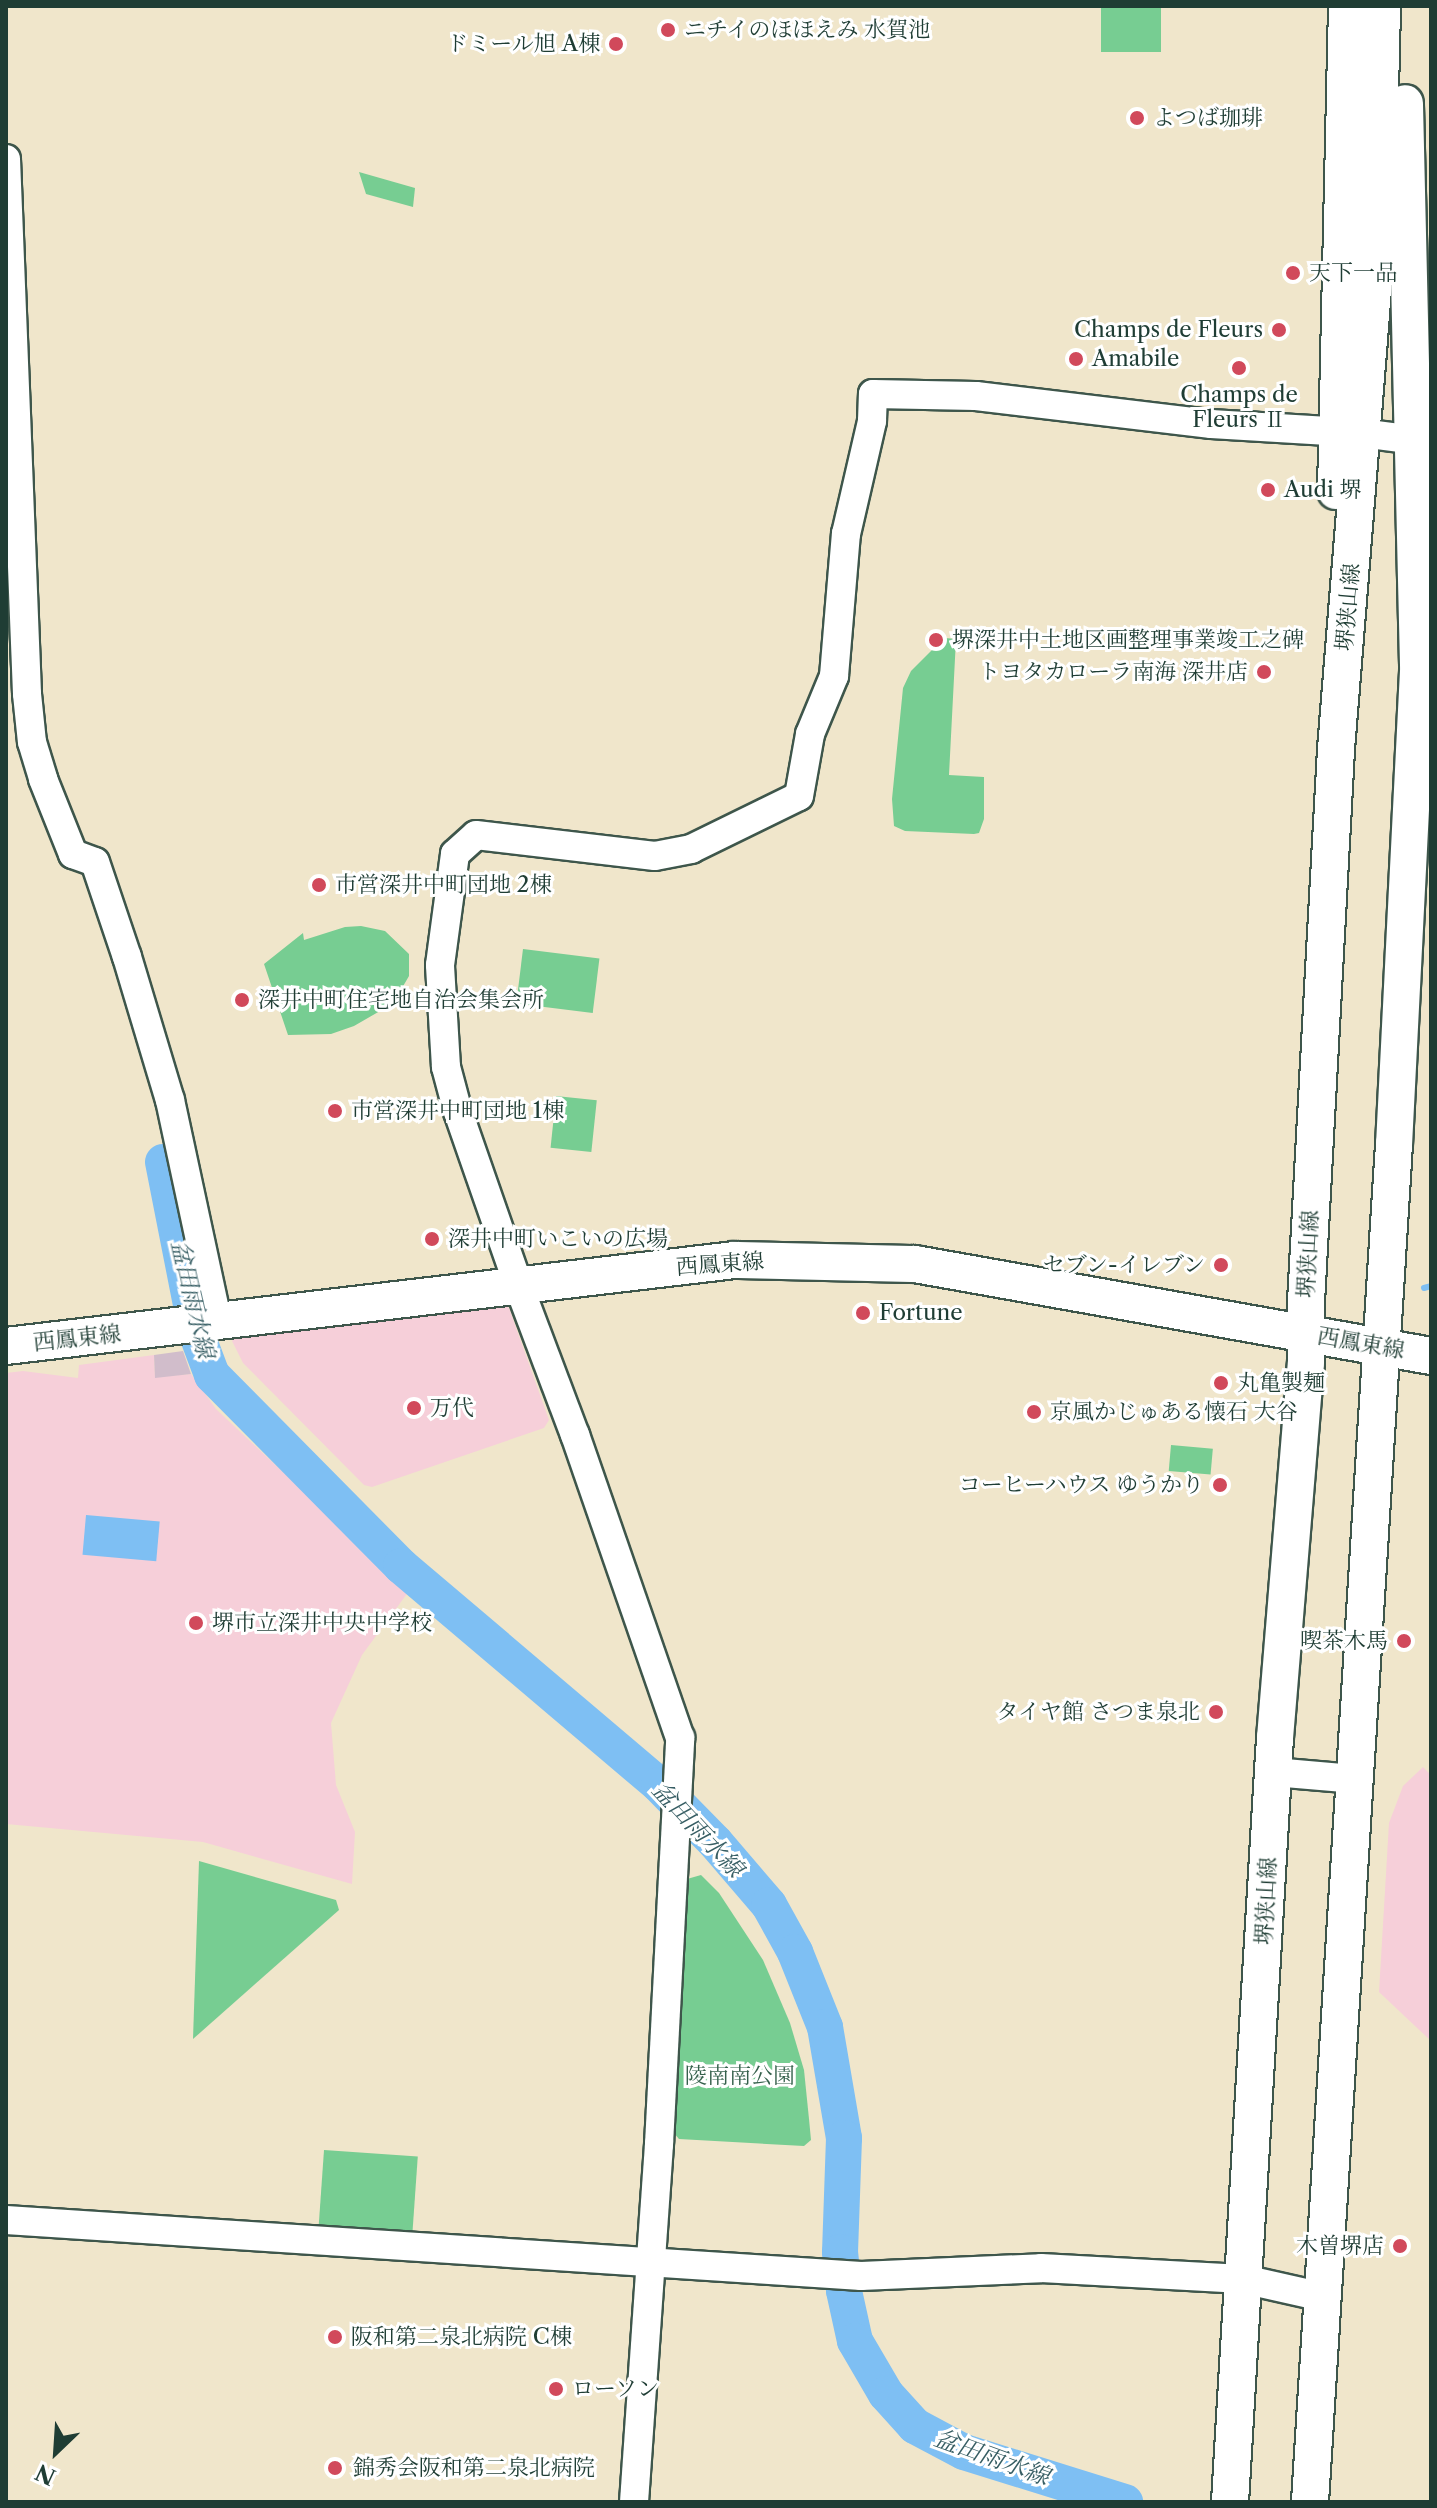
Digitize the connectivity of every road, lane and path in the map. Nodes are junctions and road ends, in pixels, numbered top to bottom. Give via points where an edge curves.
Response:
1 (1347, 6) edge
2 (1382, 6) edge
3 (1406, 6) edge
4 (6, 159) edge
5 (1349, 432) junction
6 (1422, 440) edge
7 (1431, 525) edge
8 (1418, 665) junction
9 (518, 1284) junction
10 (201, 1322) junction
11 (1305, 1333) junction
12 (6, 1346) edge
13 (1380, 1346) junction
14 (1431, 1356) edge
15 (1273, 1772) junction
16 (1354, 1779) junction
17 (6, 2220) edge
18 (650, 2262) junction
19 (1243, 2279) junction
20 (1323, 2297) junction
21 (634, 2502) edge
22 (1230, 2502) edge
23 (1310, 2502) edge

1 - 5 main road
2 - 5 main road via 1376,254
3 - 6 main road via 1404,144
4 - 10 street via 32,742 73,854 95,862 170,1100
5 - 6 street
5 - 9 street via 1211,424 976,396 873,394 872,421 846,534 834,676 810,734 799,796 691,849 655,856 476,835 455,854 440,965 446,1067
5 - 11 main road, 堺狭山線 via 1331,665 1336,749
6 - 8 main road
7 - 8 main road via 1426,639
8 - 13 main road
9 - 10 main road, 西鳳東線
9 - 11 main road, 西鳳東線 via 735,1260 915,1264
9 - 18 street via 680,1738
10 - 12 main road, 西鳳東線
11 - 13 main road, 西鳳東線
11 - 15 main road, 堺狭山線
13 - 14 main road, 西鳳東線
13 - 16 main road
15 - 16 street
15 - 19 main road, 堺狭山線
16 - 20 main road
17 - 18 street
18 - 19 street via 838,2274 1041,2268
18 - 21 street
19 - 20 street
19 - 22 main road, 堺狭山線
20 - 23 main road

